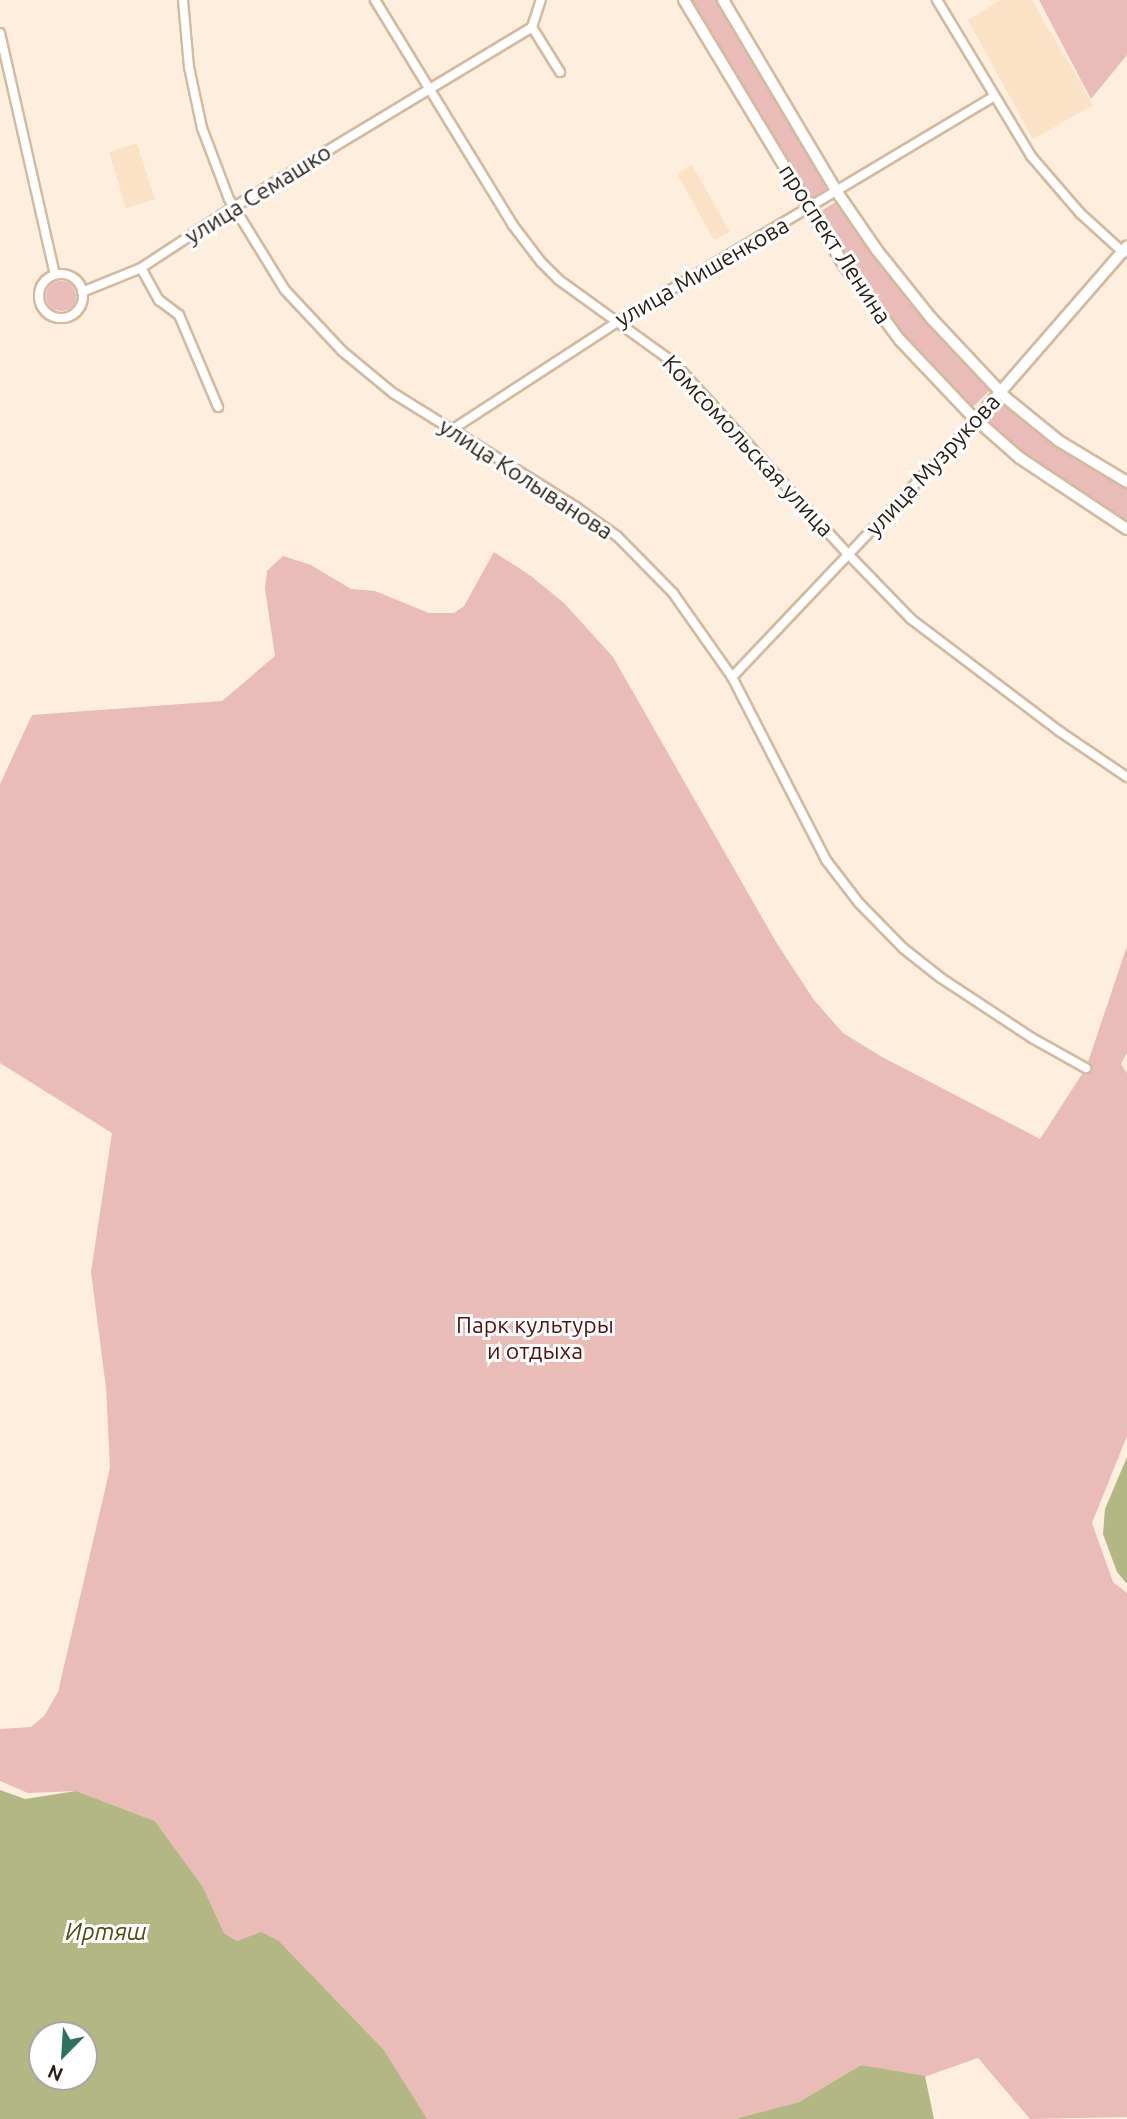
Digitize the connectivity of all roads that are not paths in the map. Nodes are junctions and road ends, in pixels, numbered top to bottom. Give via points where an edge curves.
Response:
1 (183, 0) edge
2 (375, 0) edge
3 (541, 0) edge
4 (684, 0) edge
5 (723, 0) edge
6 (937, 0) edge
7 (532, 27) junction
8 (0, 33) edge
9 (560, 72) dead end
10 (430, 89) junction
11 (993, 97) junction
12 (837, 192) junction
13 (234, 207) junction
14 (810, 209) junction
15 (1126, 251) edge
16 (141, 268) junction
17 (55, 275) junction
18 (82, 292) junction
19 (617, 322) junction
20 (1001, 394) junction
21 (218, 407) dead end
22 (976, 420) junction
23 (450, 431) junction
24 (1127, 482) edge
25 (1127, 529) edge
26 (849, 555) junction
27 (732, 677) junction
28 (1127, 777) edge
29 (1086, 1068) dead end

1 - 13 street, улица Колыванова via 193,95
2 - 10 street, Комсомольская улица
3 - 7 street
4 - 14 street, проспект Ленина
5 - 12 street, проспект Ленина
6 - 11 street
7 - 9 street
7 - 10 street, улица Семашко
8 - 17 street
10 - 13 street, улица Семашко
10 - 19 street, Комсомольская улица via 526,244 559,280
11 - 12 street, улица Мишенкова
11 - 15 street via 1052,185
12 - 14 street, улица Мишенкова
12 - 20 street, проспект Ленина via 911,294
13 - 16 street, улица Семашко
13 - 23 street, улица Колыванова via 261,255 313,322 372,377
14 - 19 street, улица Мишенкова
14 - 22 street, проспект Ленина via 869,302
15 - 20 street, улица Музрукова
16 - 18 street, улица Семашко
16 - 21 street via 159,300 179,315
17 - 18 street via 69,276
17 - 18 street via 44,283 39,296 49,314 62,318 75,312
19 - 23 street, улица Мишенкова
19 - 26 street, Комсомольская улица via 674,363
20 - 22 street, улица Музрукова
20 - 24 street, проспект Ленина via 1059,440
22 - 25 street, проспект Ленина via 1031,466
22 - 26 street, улица Музрукова
23 - 27 street, улица Колыванова via 576,506 617,536 673,593
26 - 27 street, улица Музрукова
26 - 28 street, Комсомольская улица via 911,619
27 - 29 street, улица Колыванова via 826,860 859,903 941,978

